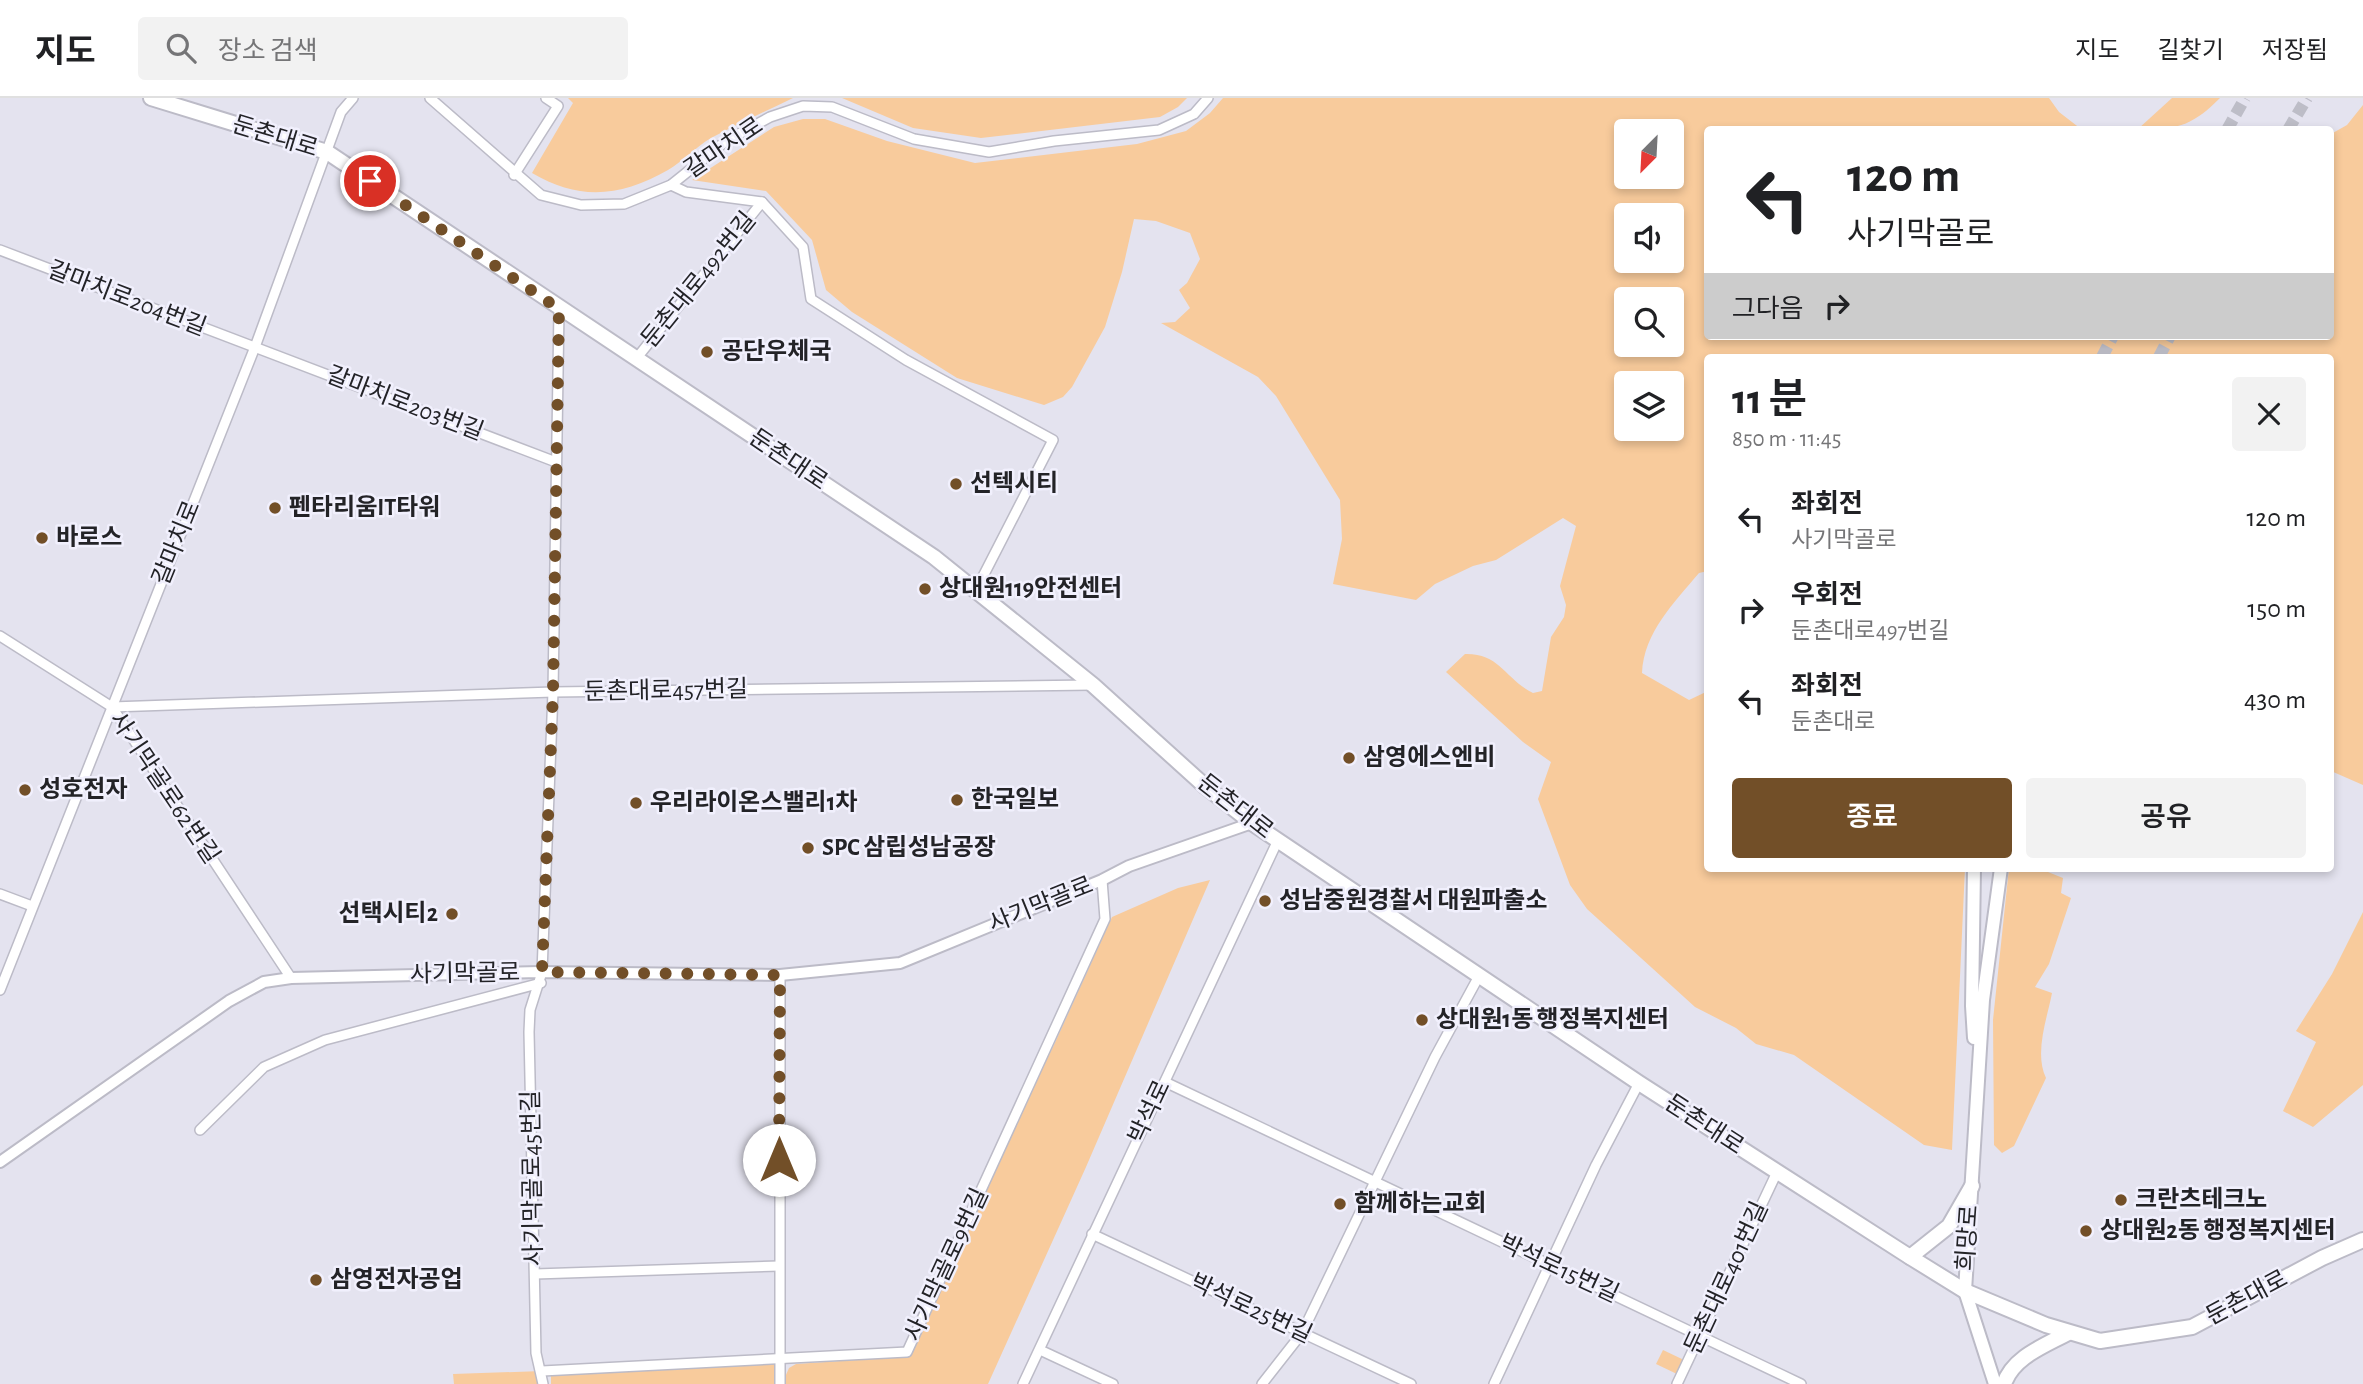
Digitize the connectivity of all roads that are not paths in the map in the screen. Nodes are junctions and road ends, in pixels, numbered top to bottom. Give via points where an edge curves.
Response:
1 (151, 98) edge
2 (354, 98) edge
3 (430, 98) edge
4 (546, 98) edge
5 (1208, 98) edge
6 (189, 104) edge
7 (327, 152) junction
8 (514, 175) junction
9 (671, 185) junction
10 (762, 202) junction
11 (0, 250) edge
12 (559, 309) junction
13 (255, 347) junction
14 (636, 359) junction
15 (556, 461) junction
16 (976, 590) junction
17 (0, 636) edge
18 (1093, 685) junction
19 (553, 692) junction
20 (112, 707) junction
21 (1252, 822) junction
22 (1278, 840) junction
23 (1974, 872) edge
24 (2000, 872) edge
25 (1102, 880) junction
26 (0, 894) edge
27 (32, 906) junction
28 (780, 975) junction
29 (1479, 976) junction
30 (541, 977) junction
31 (291, 978) junction
32 (0, 990) edge
33 (1165, 1082) junction
34 (1639, 1083) junction
35 (1979, 1087) junction
36 (200, 1130) dead end
37 (0, 1162) edge
38 (1777, 1172) junction
39 (1374, 1182) junction
40 (1972, 1185) junction
41 (1092, 1234) junction
42 (2363, 1240) edge
43 (1910, 1257) junction
44 (1550, 1265) junction
45 (779, 1266) junction
46 (535, 1274) junction
47 (1965, 1292) junction
48 (1302, 1333) junction
49 (2068, 1333) junction
50 (1700, 1337) junction
51 (1040, 1350) junction
52 (780, 1361) junction
53 (542, 1371) junction
54 (1111, 1383) edge
55 (543, 1384) edge
56 (780, 1384) edge
57 (1023, 1384) edge
58 (1262, 1384) edge
59 (1410, 1384) edge
60 (1494, 1384) edge
61 (1677, 1384) edge
62 (1801, 1384) edge
63 (1994, 1384) edge
64 (2004, 1384) edge

1 - 6 main road, 둔촌대로
2 - 7 street, 갈마치로 via 341,112
3 - 8 street, 갈마치로
4 - 8 street via 558,106
5 - 9 street, 갈마치로 via 1194,114 1159,130 989,152 914,139 832,107 803,106 770,117 726,141
6 - 7 main road, 둔촌대로
7 - 12 main road, 둔촌대로
7 - 13 street, 갈마치로
8 - 9 street, 갈마치로 via 541,195 581,205 624,204
9 - 10 street via 686,192
10 - 14 street, 둔촌대로492번길
10 - 16 street via 803,247 811,299 906,360 1053,440
11 - 13 street, 갈마치로204번길
12 - 14 main road, 둔촌대로
12 - 15 street, 사기막골로45번길
13 - 15 street, 갈마치로203번길
13 - 20 street, 갈마치로
14 - 16 main road, 둔촌대로 via 934,557
15 - 19 street, 사기막골로45번길
16 - 18 main road, 둔촌대로
17 - 20 street, 사기막골로62번길
18 - 19 street, 둔촌대로457번길
18 - 21 main road, 둔촌대로 via 1206,787
19 - 20 street, 둔촌대로457번길
19 - 30 street, 사기막골로45번길
20 - 27 street, 갈마치로
20 - 31 street, 사기막골로62번길
21 - 22 main road, 둔촌대로
21 - 25 street, 사기막골로
22 - 29 main road, 둔촌대로
22 - 33 street, 박석로
23 - 35 main road, 희망로 via 1972,1006
24 - 35 main road, 희망로 via 1983,1000
25 - 28 street, 사기막골로 via 900,963
25 - 52 street, 사기막골로9번길 via 1105,919 907,1352
26 - 27 street
27 - 32 street, 갈마치로
28 - 30 street, 사기막골로
28 - 45 street
29 - 34 main road, 둔촌대로
29 - 39 street
30 - 31 street, 사기막골로
30 - 36 street via 313,1045 264,1066
30 - 46 street, 사기막골로45번길 via 530,1010 529,1032
31 - 37 street, 사기막골로 via 264,982 229,1001
33 - 39 street, 박석로15번길
33 - 41 street, 박석로
34 - 38 main road, 둔촌대로
34 - 44 street via 1595,1165
35 - 40 main road, 희망로
38 - 43 main road, 둔촌대로
38 - 50 street, 둔촌대로401번길
39 - 44 street, 박석로15번길
39 - 48 street
40 - 43 main road via 1949,1226
40 - 47 main road, 희망로
41 - 48 street, 박석로25번길
41 - 51 street, 박석로
42 - 49 main road, 둔촌대로 via 2192,1327 2100,1341
43 - 47 main road, 둔촌대로
44 - 50 street, 박석로15번길
44 - 60 street
45 - 46 street
45 - 52 street
46 - 53 street, 사기막골로45번길 via 536,1353
47 - 49 main road, 둔촌대로
47 - 63 main road, 희망로
48 - 58 street
48 - 59 street, 박석로25번길
49 - 64 main road via 2011,1368
50 - 61 street, 둔촌대로401번길
50 - 62 street, 박석로15번길
51 - 54 street
51 - 57 street, 박석로
52 - 53 street, 사기막골로9번길
52 - 56 street
53 - 55 street, 사기막골로45번길

